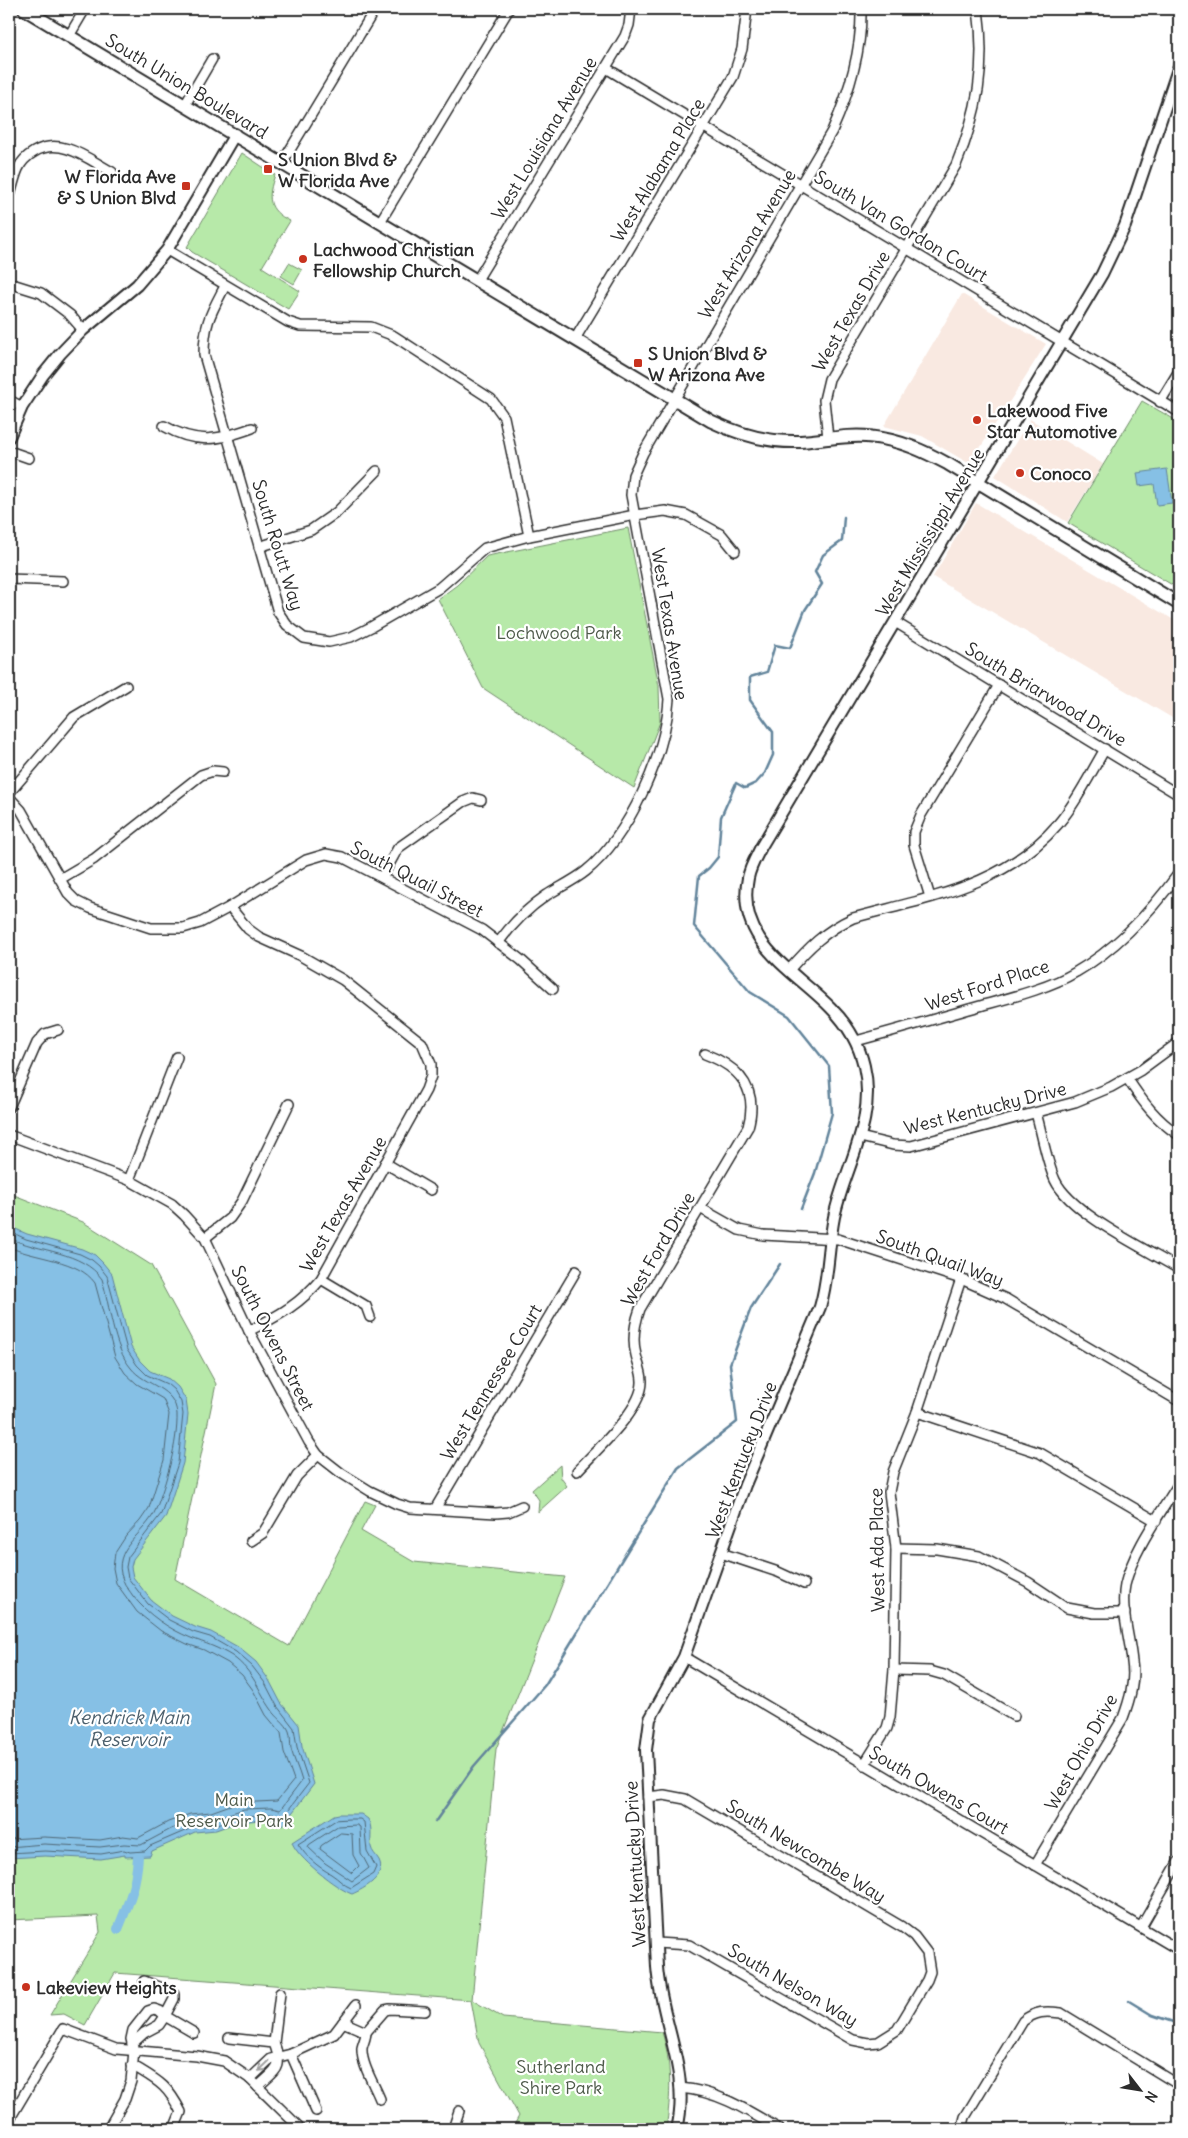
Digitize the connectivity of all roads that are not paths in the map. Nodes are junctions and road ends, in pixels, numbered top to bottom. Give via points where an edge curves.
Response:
1 (24, 9) edge
2 (85, 9) edge
3 (375, 9) edge
4 (509, 9) edge
5 (631, 9) edge
6 (747, 9) edge
7 (861, 9) edge
8 (978, 9) edge
9 (69, 36) junction
10 (212, 59) dead end
11 (1179, 66) edge
12 (606, 68) junction
13 (185, 105) junction
14 (704, 127) junction
15 (235, 134) junction
16 (282, 163) junction
17 (112, 172) dead end
18 (801, 185) junction
19 (9, 199) edge
20 (380, 222) junction
21 (906, 248) junction
22 (167, 250) junction
23 (477, 280) junction
24 (9, 283) edge
25 (225, 286) junction
26 (83, 330) junction
27 (575, 339) junction
28 (1062, 342) junction
29 (1179, 370) edge
30 (9, 400) edge
31 (674, 400) junction
32 (1160, 402) junction
33 (22, 407) junction
34 (1179, 412) edge
35 (164, 426) dead end
36 (252, 428) dead end
37 (9, 437) edge
38 (228, 437) junction
39 (828, 438) junction
40 (9, 451) edge
41 (29, 458) dead end
42 (376, 471) dead end
43 (978, 482) junction
44 (635, 515) junction
45 (530, 536) junction
46 (259, 547) junction
47 (736, 551) dead end
48 (9, 579) edge
49 (63, 581) dead end
50 (1179, 604) edge
51 (895, 622) junction
52 (999, 685) junction
53 (126, 686) dead end
54 (1105, 749) junction
55 (223, 772) dead end
56 (9, 792) edge
57 (1179, 795) edge
58 (9, 797) edge
59 (481, 800) dead end
60 (1179, 873) edge
61 (382, 877) junction
62 (60, 879) junction
63 (930, 897) junction
64 (230, 908) junction
65 (498, 942) junction
66 (789, 970) junction
67 (553, 989) dead end
68 (58, 1030) dead end
69 (856, 1041) junction
70 (1179, 1042) edge
71 (705, 1054) dead end
72 (177, 1057) dead end
73 (1127, 1078) junction
74 (289, 1104) dead end
75 (9, 1107) edge
76 (1036, 1113) junction
77 (9, 1135) edge
78 (1179, 1135) edge
79 (860, 1137) junction
80 (385, 1164) junction
81 (129, 1180) junction
82 (431, 1190) dead end
83 (700, 1208) junction
84 (205, 1238) junction
85 (831, 1239) junction
86 (1179, 1269) edge
87 (576, 1271) dead end
88 (321, 1279) junction
89 (961, 1279) junction
90 (370, 1317) dead end
91 (249, 1332) junction
92 (1179, 1401) edge
93 (916, 1412) junction
94 (318, 1455) junction
95 (578, 1471) dead end
96 (1179, 1483) edge
97 (522, 1506) dead end
98 (435, 1509) junction
99 (1156, 1522) junction
100 (251, 1541) dead end
101 (896, 1548) junction
102 (722, 1554) junction
103 (804, 1584) dead end
104 (1125, 1613) junction
105 (684, 1657) junction
106 (894, 1670) junction
107 (1014, 1716) dead end
108 (864, 1765) junction
109 (648, 1797) junction
110 (1179, 1861) edge
111 (1035, 1865) junction
112 (1141, 1927) junction
113 (656, 1943) junction
114 (1179, 1950) edge
115 (928, 1963) joint
116 (144, 1980) dead end
117 (280, 1993) dead end
118 (356, 2005) dead end
119 (425, 2011) dead end
120 (165, 2016) junction
121 (343, 2022) junction
122 (366, 2032) junction
123 (194, 2033) dead end
124 (228, 2038) dead end
125 (274, 2043) junction
126 (133, 2047) junction
127 (291, 2054) junction
128 (280, 2058) junction
129 (132, 2065) junction
130 (250, 2080) junction
131 (1179, 2085) edge
132 (258, 2087) junction
133 (680, 2088) junction
134 (380, 2099) dead end
135 (316, 2111) dead end
136 (459, 2111) dead end
137 (9, 2120) edge
138 (108, 2129) edge
139 (174, 2129) edge
140 (301, 2129) edge
141 (453, 2129) edge
142 (677, 2129) edge
143 (780, 2129) edge
144 (962, 2129) edge

1 - 9 main road, South Union Boulevard
2 - 9 street
3 - 16 street
4 - 20 street
5 - 12 street, West Louisiana Avenue via 625,36
6 - 14 street, West Alabama Place via 743,42 733,77
7 - 18 street, West Arizona Avenue via 855,66 845,100 823,150
8 - 21 street, West Texas Drive via 981,76 970,129 956,165
9 - 13 main road, South Union Boulevard
10 - 13 street
11 - 28 street, West Mississippi Avenue via 1122,234
12 - 14 street, South Van Gordon Court
12 - 23 street, West Louisiana Avenue
13 - 15 main road, South Union Boulevard
14 - 18 street, South Van Gordon Court
14 - 27 street, West Alabama Place
15 - 16 main road, South Union Boulevard
15 - 22 street
16 - 20 main road, South Union Boulevard
17 - 19 street via 70,149 46,147 22,163
18 - 21 street, South Van Gordon Court
18 - 31 street, West Arizona Avenue
20 - 23 main road, South Union Boulevard
21 - 28 street, South Van Gordon Court
21 - 39 street, West Texas Drive via 829,379 824,400
22 - 25 street
22 - 26 street via 138,285
23 - 27 main road, South Union Boulevard
24 - 26 street via 41,293
25 - 38 street, South Routt Way via 209,315 204,334 204,355
25 - 45 street via 300,326 372,327 394,336 491,399 504,417
26 - 33 street via 43,375
27 - 31 main road, South Union Boulevard
28 - 32 street, South Van Gordon Court
28 - 43 street, West Mississippi Avenue
29 - 32 street
30 - 33 street
31 - 39 main road, South Union Boulevard via 719,425 752,438 784,442
31 - 44 street, West Arizona Avenue via 633,475 631,495
32 - 34 street, South Van Gordon Court
33 - 37 street
35 - 38 street via 192,438
36 - 38 street
38 - 46 street, South Routt Way
39 - 43 main road, South Union Boulevard via 864,436 904,443
40 - 41 street
42 - 46 street via 337,512 311,530
43 - 50 main road, South Union Boulevard
43 - 51 street, West Mississippi Avenue
44 - 45 street, South Routt Way
44 - 47 street, South Routt Way via 665,511 686,515 722,535
44 - 65 street, West Texas Avenue via 669,699 664,735 633,812 600,859 545,896
45 - 46 street, South Routt Way via 485,548 439,588 371,627 329,642 304,638 287,625 278,612
48 - 49 street
51 - 52 street, South Briarwood Drive
51 - 66 street, West Mississippi Avenue via 750,870 747,900 757,936
52 - 54 street, South Briarwood Drive
52 - 63 street via 914,832 914,845
53 - 56 street via 74,718
54 - 57 street, South Briarwood Drive
54 - 63 street via 1072,806 1042,842 994,875
55 - 62 street via 213,771 201,776 94,859
58 - 62 street, South Quail Street via 21,810
59 - 61 street via 473,798 463,802 398,848
60 - 69 street, West Ford Place via 1162,896 1123,936 1076,973 1021,995
61 - 64 street, South Quail Street via 342,857 326,854 306,860
61 - 65 street, South Quail Street via 482,930
62 - 64 street, South Quail Street via 76,901 150,928 183,928
63 - 66 street via 840,924 808,948
64 - 80 street, West Texas Avenue via 259,937 344,980 422,1043 431,1064 431,1076
65 - 67 street, South Quail Street
66 - 69 street, West Mississippi Avenue via 832,1008
68 - 75 street via 46,1034 37,1043
69 - 79 street, West Mississippi Avenue via 865,1068 868,1092
70 - 73 street, West Kentucky Drive
71 - 83 street, West Ford Drive via 724,1061 742,1078 748,1088 752,1115 741,1141
72 - 81 street
73 - 76 street, West Kentucky Drive via 1075,1102
73 - 78 street via 1144,1105
74 - 84 street via 242,1202 230,1218
76 - 79 street, West Kentucky Drive via 911,1146
76 - 86 street via 1055,1180 1071,1202
77 - 81 street, South Owens Street
79 - 85 street, West Kentucky Drive via 835,1211
80 - 82 street
80 - 88 street, West Texas Avenue
81 - 84 street, South Owens Street via 172,1204
83 - 85 street, South Quail Way via 739,1230 763,1235
83 - 95 street, West Ford Drive via 636,1320 634,1342 642,1379 638,1402
84 - 91 street, South Owens Street
85 - 89 street, South Quail Way
85 - 102 street, West Kentucky Drive via 820,1307 745,1485
87 - 98 street, West Tennessee Court
88 - 90 street via 366,1306
88 - 91 street, West Texas Avenue via 292,1308
89 - 92 street, South Quail Way via 1006,1299
89 - 93 street, West Ada Place
91 - 94 street, South Owens Street
93 - 99 street via 1040,1453
93 - 101 street, West Ada Place via 899,1453 889,1492
94 - 98 street, South Owens Street via 350,1480 397,1504
94 - 100 street via 297,1476 263,1533
96 - 99 street, West Ohio Drive
97 - 98 street, South Owens Street via 496,1513
99 - 104 street, West Ohio Drive via 1134,1561 1125,1586
101 - 104 street via 937,1548 979,1556 1068,1608 1094,1613
101 - 106 street, West Ada Place
102 - 103 street
102 - 105 street, West Kentucky Drive
104 - 111 street, West Ohio Drive via 1133,1663 1131,1696 1123,1718
105 - 108 street, South Owens Court
105 - 109 street, West Kentucky Drive via 648,1727
106 - 107 street via 944,1674
106 - 108 street, West Ada Place via 887,1728
108 - 111 street, South Owens Court
109 - 113 street, West Kentucky Drive
109 - 115 street, South Newcombe Way via 685,1799 754,1839 902,1927 922,1945
110 - 112 street
111 - 112 street, South Owens Court
112 - 114 street, South Owens Court
113 - 115 street, South Nelson Way via 689,1945 853,2040 868,2043 878,2042 897,2030 927,1980 930,1972
113 - 133 street, West Kentucky Drive via 660,1995 675,2051
116 - 120 street via 174,1994
117 - 125 street
118 - 121 street
119 - 122 street via 385,2010
120 - 123 street
120 - 126 street
120 - 126 street via 160,2010 148,2011 133,2030
121 - 122 street
121 - 127 street via 334,2034
122 - 134 street via 362,2048
124 - 125 street
125 - 128 street
126 - 129 street
126 - 130 street via 213,2058 233,2066
126 - 137 street via 108,2047 63,2029
127 - 128 street
127 - 135 street
128 -> 130 street via 271,2059
128 - 132 street via 278,2067
129 - 138 street via 129,2090
129 - 139 street via 162,2082 174,2098 181,2112
130 - 132 street
131 - 144 street via 1061,2013 1033,2013 1023,2021 965,2117
132 - 140 street
133 - 142 street, West Kentucky Drive
133 - 143 street via 735,2102
136 - 141 street

